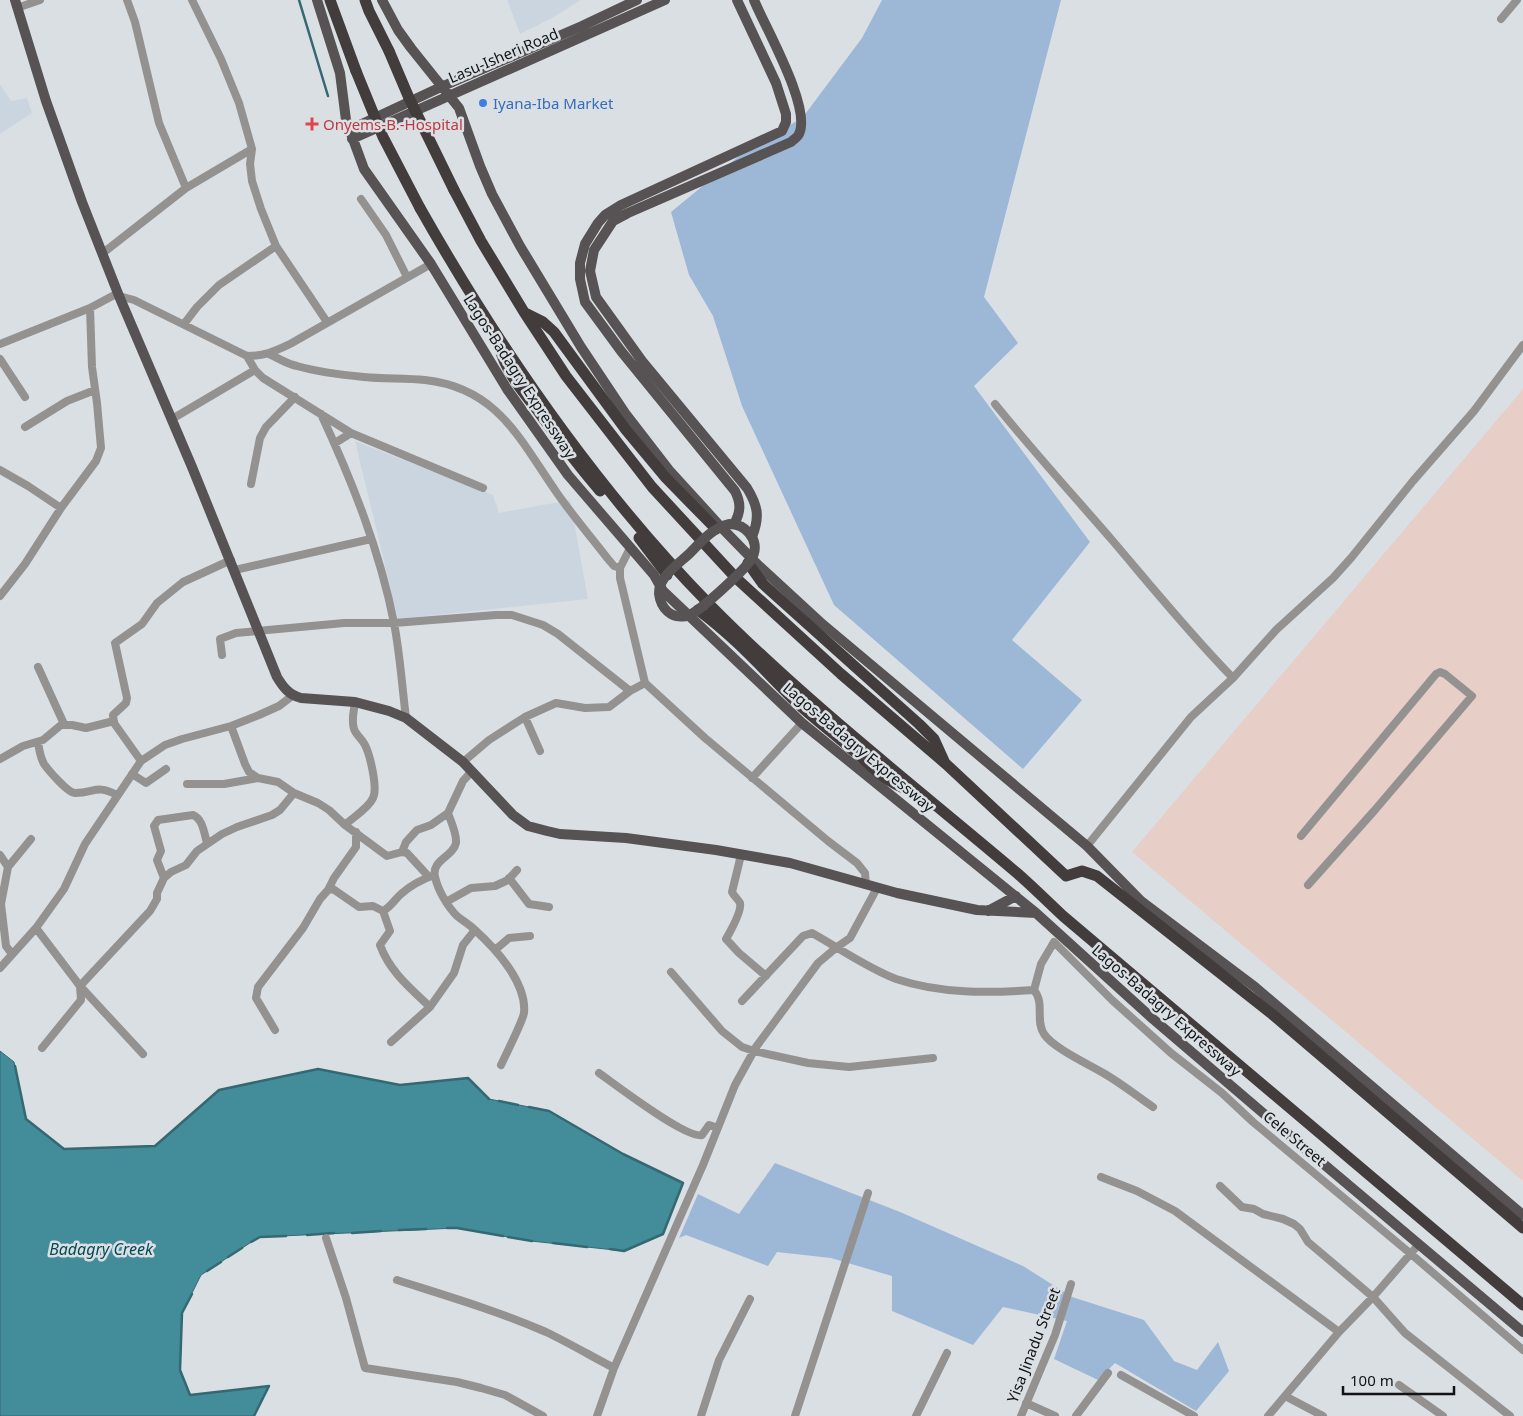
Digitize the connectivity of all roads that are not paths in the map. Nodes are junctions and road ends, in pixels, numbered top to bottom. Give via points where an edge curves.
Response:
1 (40, 0) edge
2 (127, 0) edge
3 (192, 0) edge
4 (317, 0) edge
5 (330, 0) edge
6 (365, 0) edge
7 (382, 0) edge
8 (636, 0) edge
9 (665, 0) edge
10 (737, 0) edge
11 (754, 0) edge
12 (1517, 0) edge
13 (16, 4) edge
14 (1501, 19) dead end
15 (441, 87) junction
16 (449, 95) junction
17 (351, 135) junction
18 (252, 149) junction
19 (186, 188) junction
20 (361, 199) dead end
21 (276, 246) junction
22 (103, 253) junction
23 (431, 264) junction
24 (408, 277) junction
25 (118, 294) junction
26 (90, 308) junction
27 (524, 312) junction
28 (327, 322) junction
29 (184, 324) junction
30 (497, 335) junction
31 (0, 344) edge
32 (1523, 345) edge
33 (269, 354) junction
34 (247, 356) junction
35 (0, 359) edge
36 (254, 370) junction
37 (95, 390) junction
38 (25, 397) dead end
39 (295, 397) junction
40 (665, 398) junction
41 (995, 404) dead end
42 (321, 414) junction
43 (172, 419) junction
44 (25, 427) dead end
45 (351, 433) junction
46 (334, 443) junction
47 (0, 470) edge
48 (251, 484) dead end
49 (483, 488) dead end
50 (61, 508) junction
51 (734, 524) junction
52 (716, 529) junction
53 (752, 537) junction
54 (372, 539) junction
55 (630, 548) junction
56 (230, 560) junction
57 (748, 563) junction
58 (620, 568) junction
59 (235, 570) junction
60 (667, 575) junction
61 (0, 596) edge
62 (698, 610) junction
63 (394, 624) junction
64 (258, 630) junction
65 (222, 655) dead end
66 (38, 666) dead end
67 (1233, 678) junction
68 (645, 682) junction
69 (630, 691) junction
70 (292, 696) junction
71 (355, 702) junction
72 (525, 717) junction
73 (406, 718) junction
74 (114, 721) junction
75 (802, 723) junction
76 (64, 724) junction
77 (232, 726) junction
78 (38, 742) junction
79 (540, 751) dead end
80 (0, 759) edge
81 (141, 762) junction
82 (463, 762) junction
83 (946, 764) junction
84 (166, 770) dead end
85 (472, 771) junction
86 (132, 774) junction
87 (258, 778) junction
88 (752, 778) junction
89 (187, 784) dead end
90 (918, 791) junction
91 (294, 793) junction
92 (117, 795) junction
93 (448, 813) junction
94 (345, 825) junction
95 (356, 832) junction
96 (1301, 836) dead end
97 (31, 839) dead end
98 (206, 843) junction
99 (1087, 846) junction
100 (402, 852) junction
101 (0, 855) edge
102 (741, 855) junction
103 (8, 867) junction
104 (517, 870) dead end
105 (431, 876) junction
106 (164, 878) junction
107 (509, 878) junction
108 (866, 885) junction
109 (1308, 885) dead end
110 (877, 888) junction
111 (328, 890) junction
112 (1016, 896) junction
113 (446, 902) junction
114 (549, 907) dead end
115 (383, 911) junction
116 (988, 911) junction
117 (1036, 913) junction
118 (36, 928) junction
119 (475, 930) junction
120 (530, 936) dead end
121 (837, 947) junction
122 (495, 950) junction
123 (12, 954) junction
124 (0, 968) edge
125 (671, 972) dead end
126 (766, 976) junction
127 (80, 986) junction
128 (1034, 990) junction
129 (742, 1001) dead end
130 (430, 1007) junction
131 (1161, 1026) junction
132 (275, 1030) dead end
133 (1151, 1036) junction
134 (391, 1042) dead end
135 (1181, 1043) junction
136 (42, 1048) dead end
137 (754, 1051) junction
138 (143, 1054) dead end
139 (1171, 1054) junction
140 (933, 1058) dead end
141 (501, 1065) dead end
142 (600, 1073) dead end
143 (1153, 1107) dead end
144 (718, 1128) junction
145 (1101, 1177) dead end
146 (1220, 1186) dead end
147 (868, 1193) dead end
148 (1523, 1215) edge
149 (1523, 1228) edge
150 (326, 1238) dead end
151 (1420, 1244) junction
152 (1411, 1254) junction
153 (397, 1280) dead end
154 (1071, 1284) dead end
155 (1373, 1297) junction
156 (750, 1299) dead end
157 (1523, 1305) edge
158 (1339, 1332) junction
159 (1523, 1332) edge
160 (1523, 1350) edge
161 (947, 1353) dead end
162 (614, 1368) junction
163 (1108, 1373) dead end
164 (1121, 1375) dead end
165 (1399, 1385) dead end
166 (1286, 1396) junction
167 (1026, 1404) junction
168 (543, 1416) edge
169 (597, 1416) edge
170 (701, 1416) edge
171 (795, 1416) edge
172 (916, 1416) edge
173 (1021, 1416) edge
174 (1055, 1416) edge
175 (1076, 1416) edge
176 (1194, 1416) edge
177 (1268, 1416) edge
178 (1322, 1416) edge
179 (1443, 1416) edge
180 (1510, 1416) edge

1 - 13 street
2 - 19 street via 159,123
3 - 18 street via 239,103
4 - 17 main road, Lagos-Badagry Expressway via 340,73
5 - 30 highway, Lagos-Badagry Expressway, bridge via 383,137 450,261
6 - 27 highway, bridge via 454,190
7 - 15 main road via 398,30
8 - 15 main road, Lasu-Isheri Road
9 - 16 main road, Lasu-Isheri Road
10 - 40 main road via 776,83 786,114 782,131 605,215 591,232 580,263 585,302 621,351
11 - 40 main road via 796,94 801,112 799,135 791,142 614,221 594,250 590,265 596,297
12 - 14 street
13 - 22 main road via 46,101
15 - 16 main road
15 - 17 main road, Lasu-Isheri Road
16 - 17 main road, Lasu-Isheri Road
16 - 99 main road via 462,113 483,173 520,246 608,388 669,470 757,564 820,622
17 - 23 main road, Lagos-Badagry Expressway via 364,169
18 - 19 street
18 - 21 street via 252,181
19 - 22 street
20 - 24 street via 386,235
21 - 28 street
21 - 29 street via 219,285
22 - 25 main road
23 - 24 street
23 - 55 main road, Lagos-Badagry Expressway via 513,396 568,475
24 - 28 street
25 - 26 street
25 - 29 street
25 - 43 main road
26 - 31 street
26 - 37 street
27 - 52 highway via 554,332 626,430 666,478
27 - 83 highway via 566,376 652,487 703,543 792,629
28 - 33 street
29 - 34 street
30 - 60 highway via 501,354 515,381
30 - 90 highway, Lagos-Badagry Expressway via 537,396 619,504 677,570 813,703
32 - 67 street via 1474,411 1351,558 1276,630
33 - 34 street
33 - 58 street via 295,366 326,372 446,384 490,404 514,430 572,514 614,566
34 - 36 street
35 - 38 street
36 - 39 street
36 - 43 street
37 - 44 street via 67,401
37 - 50 street via 101,448 96,461
39 - 42 street
39 - 48 street via 266,427 260,438
40 - 51 main road via 735,491 740,506
40 - 53 main road via 747,488 758,517
41 - 67 street via 1200,644
42 - 45 street
42 - 46 street
43 - 56 main road
45 - 46 street
45 - 49 street
46 - 54 street
47 - 50 street
50 - 61 street
51 - 52 main road, bridge
51 - 53 main road, bridge via 744,528
52 - 60 main road, bridge
53 - 57 main road, bridge via 755,546
54 - 59 street
54 - 63 street
55 - 58 street
55 - 75 main road, Lagos-Badagry Expressway via 654,575 663,591
56 - 59 main road
56 - 74 street via 183,582 156,603 142,624 117,642 115,646 127,698 113,715
57 - 62 main road, bridge
57 - 83 highway via 763,584 934,738
58 - 68 street
59 - 64 main road
60 - 62 main road, bridge via 659,590 665,610 680,616
62 - 90 highway via 797,703 896,785
63 - 64 street via 344,623
63 - 69 street via 496,615 525,618 558,634
63 - 73 street
64 - 65 street via 220,639
64 - 70 main road via 277,677
66 - 76 street
67 - 99 street via 1191,716
68 - 69 street
68 - 88 street
69 - 72 street via 609,707 585,708 556,703
70 - 71 main road
70 - 77 street via 279,706
71 - 73 main road
71 - 94 street via 352,721 370,761 375,793 373,800
72 - 79 street
72 - 82 street via 489,740
73 - 82 main road
74 - 76 street via 86,728
74 - 81 street
75 - 88 street
75 - 112 main road, Lagos-Badagry Expressway
76 - 78 street
77 - 81 street via 182,739
77 - 87 street via 244,764
78 - 80 street
78 - 92 street via 44,764 70,792 103,789
81 - 86 street
82 - 85 main road
83 - 149 highway via 1066,876 1082,870 1097,876 1272,1014
84 - 86 street via 146,783
85 - 93 street via 463,781
85 - 102 main road via 513,815 528,826 560,834 626,838
86 - 92 street
87 - 89 street via 224,784
87 - 91 street via 278,782
88 - 108 street via 857,863 865,873
90 - 157 highway, Lagos-Badagry Expressway
91 - 94 street via 318,803
91 - 98 street via 272,815 236,827
92 - 118 street via 85,844 64,889
93 - 100 street via 417,830
93 - 105 street via 456,844 438,862
94 - 95 street
95 - 100 street via 387,856
95 - 111 street via 356,848
96 - 109 street via 1436,674 1445,674 1472,696
97 - 103 street
98 - 106 street via 186,865
98 - 106 street via 197,816 158,820 154,826 160,851 157,860
99 - 148 main road via 1140,901 1255,987
100 - 105 street
101 - 103 street
102 - 108 main road via 790,863
102 - 126 street via 732,892 740,907 726,939
103 - 123 street via 1,904 6,946
104 - 107 street
105 - 113 street
105 - 115 street via 402,893
106 - 127 street via 150,911
107 - 113 street via 491,888 471,888
107 - 114 street via 529,904
108 - 110 main road
110 - 116 main road
110 - 121 street via 850,938
111 - 115 street via 339,891 359,907 373,906
111 - 132 street via 258,987 256,998
112 - 116 main road
112 - 117 main road, Lagos-Badagry Expressway
113 - 119 street
115 - 130 street via 390,932 380,945 384,957 397,976
116 - 117 main road
117 - 131 main road, Lagos-Badagry Expressway
118 - 123 street
118 - 127 street
119 - 122 street
119 - 130 street via 463,945 454,973
120 - 122 street via 509,938
121 - 126 street via 812,933 808,934
121 - 128 street via 895,978 920,986 967,992
121 - 137 street via 818,963
122 - 141 street via 518,984 524,1002 524,1015
123 - 124 street
125 - 137 street via 722,1030
126 - 129 street
127 - 136 street via 81,1000
127 - 138 street
128 - 133 street, Cele Street via 1042,964 1054,942
128 - 143 street via 1039,996 1044,1034
130 - 134 street
131 - 133 street
131 - 135 main road, Lagos-Badagry Expressway
133 - 139 street, Cele Street
135 - 139 street
135 - 151 main road, Lagos-Badagry Expressway
137 - 140 street via 808,1063 849,1067
137 - 144 street via 735,1085
139 - 152 street, Cele Street via 1222,1093
142 - 144 street via 654,1113 694,1135 702,1135 709,1124
144 - 162 street
145 - 158 street via 1175,1211
146 - 155 street via 1242,1207 1294,1224 1308,1242
147 - 171 street
150 - 168 street via 365,1368 481,1388 505,1395
151 - 152 street
151 - 159 main road, Lagos-Badagry Expressway
152 - 155 street
152 - 160 street, Cele Street
153 - 162 street via 516,1320
154 - 167 street, Yisa Jinadu Street via 1055,1335
155 - 158 street
155 - 180 street via 1412,1339
156 - 170 street via 718,1360
158 - 166 street
161 - 172 street
162 - 169 street
163 - 175 street
164 - 176 street
165 - 179 street
166 - 177 street
166 - 178 street
167 - 173 street, Yisa Jinadu Street
167 - 174 street

